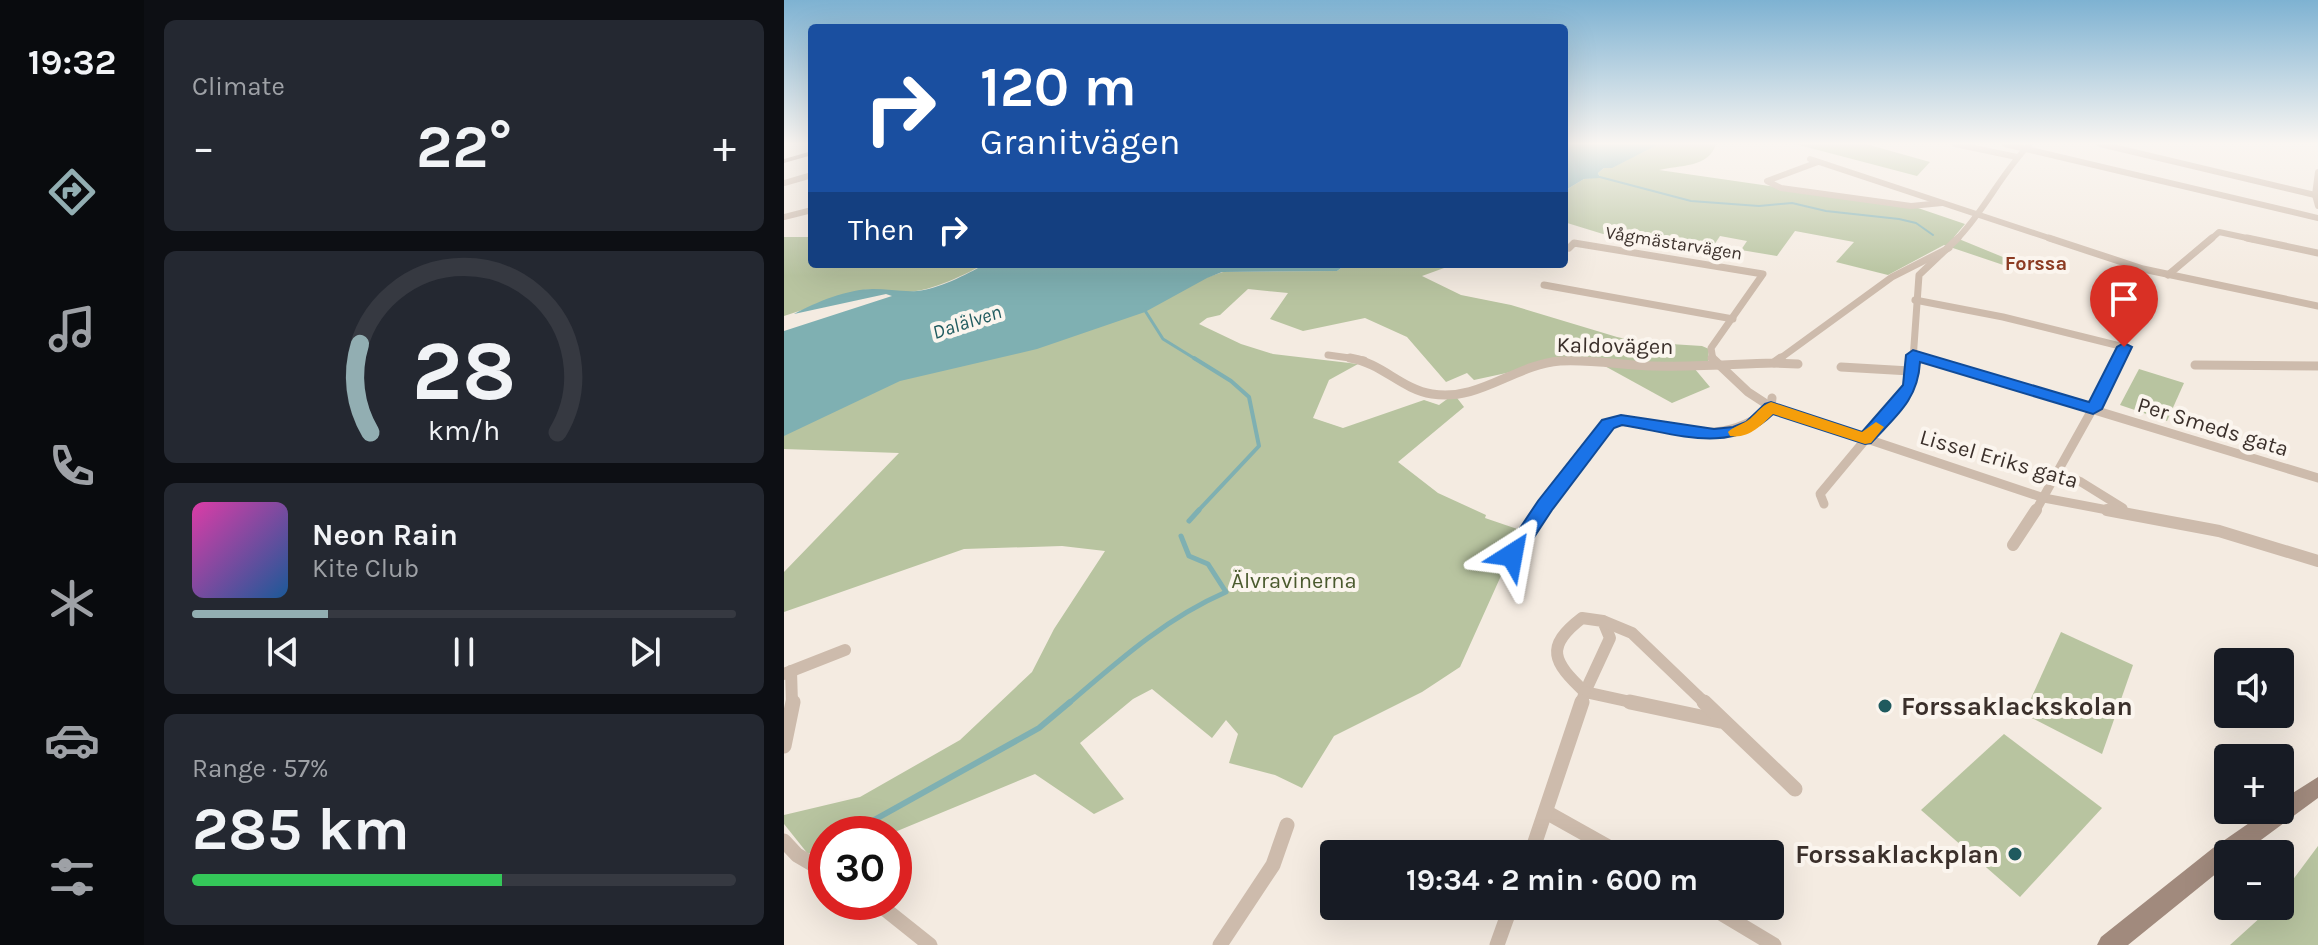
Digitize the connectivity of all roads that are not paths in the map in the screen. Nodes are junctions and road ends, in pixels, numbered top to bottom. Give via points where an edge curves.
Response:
1 (1782, 188) edge
2 (1898, 188) edge
3 (1997, 188) edge
4 (2198, 188) edge
5 (2286, 188) edge
6 (2316, 188) edge
7 (2315, 195) junction
8 (1944, 203) junction
9 (2318, 206) edge
10 (808, 211) edge
11 (1980, 215) junction
12 (784, 217) edge
13 (2318, 218) edge
14 (1569, 248) dead end
15 (1949, 248) junction
16 (2318, 253) edge
17 (2168, 275) junction
18 (1544, 285) dead end
19 (1915, 300) junction
20 (2318, 306) edge
21 (1733, 319) junction
22 (1328, 355) dead end
23 (1913, 355) junction
24 (1774, 363) junction
25 (1718, 364) junction
26 (1798, 364) dead end
27 (2195, 365) dead end
28 (2318, 366) edge
29 (1841, 367) dead end
30 (1910, 371) junction
31 (1771, 403) junction
32 (2093, 409) junction
33 (1865, 439) junction
34 (2057, 472) junction
35 (2318, 478) edge
36 (2044, 498) junction
37 (1824, 504) dead end
38 (2128, 512) junction
39 (2013, 545) dead end
40 (1512, 555) dead end
41 (2318, 561) edge
42 (1603, 621) junction
43 (845, 650) dead end
44 (788, 673) edge
45 (1585, 692) junction
46 (1722, 722) junction
47 (784, 746) edge
48 (2318, 786) edge
49 (1795, 789) dead end
50 (1546, 812) junction
51 (1287, 825) dead end
52 (1536, 840) edge
53 (1596, 840) edge
54 (784, 841) edge
55 (808, 861) edge
56 (899, 920) edge
57 (1506, 920) edge
58 (1732, 920) edge
59 (930, 945) edge
60 (1220, 945) edge
61 (1497, 945) edge
62 (1774, 945) edge
63 (2109, 945) edge

1 - 8 street via 1898,205
2 - 8 street
3 - 11 street
4 - 13 street
5 - 7 street
6 - 7 street
7 - 9 street
8 - 11 street
10 - 12 street
11 - 15 street
11 - 17 street
14 - 21 street, Vågmästarvägen via 1574,243 1763,274
15 - 19 street via 1923,268
15 - 24 street via 1892,277
16 - 17 street via 2215,233
17 - 20 street
18 - 21 street
19 - 23 street
19 - 32 street via 2124,347
21 - 25 street, Vågmästarvägen via 1711,348
22 - 25 street, Kaldovägen via 1327,361 1337,363 1360,358 1431,394 1467,395 1529,367 1561,361
23 - 30 street
23 - 32 street, Per Smeds gata
24 - 25 street, Kaldovägen
24 - 26 street, Kaldovägen
25 - 31 street, Lissel Eriks gata via 1748,392
27 - 28 street
29 - 30 street
30 - 33 street via 1911,385 1902,399
31 - 33 street, Lissel Eriks gata
31 - 40 street via 1752,426 1736,432 1714,434 1621,420 1608,424
32 - 34 street
32 - 35 street, Per Smeds gata
33 - 36 street, Lissel Eriks gata
33 - 37 street via 1820,494
34 - 36 street
34 - 38 street, Lissel Eriks gata
36 - 38 street, Lissel Eriks gata
36 - 39 street
38 - 41 street, Lissel Eriks gata via 2219,531
42 - 45 street via 1610,638
42 - 45 street via 1582,618 1560,636 1556,654
42 - 46 street via 1632,633
43 - 44 street
44 - 47 street via 792,720
45 - 46 street
45 - 50 street
46 - 49 street
48 - 63 street
50 - 52 street
50 - 53 street
51 - 60 street via 1273,865
54 - 55 street
56 - 59 street
57 - 61 street
58 - 62 street

